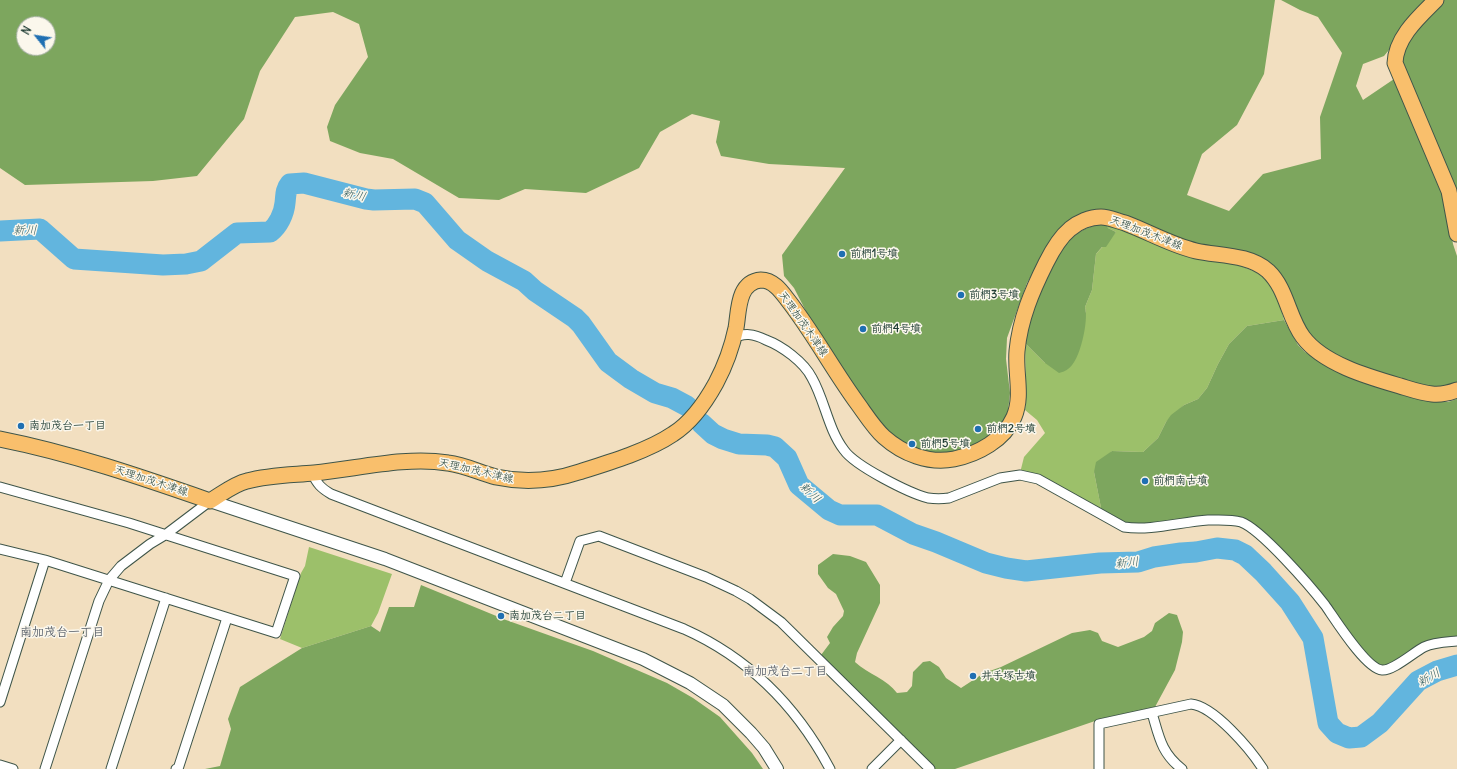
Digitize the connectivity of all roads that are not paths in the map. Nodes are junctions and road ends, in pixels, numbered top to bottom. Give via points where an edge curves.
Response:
1 (1436, 0) edge
2 (1457, 234) edge
3 (732, 340) junction
4 (1457, 390) edge
5 (0, 439) edge
6 (312, 473) junction
7 (1, 491) edge
8 (210, 501) junction
9 (165, 535) junction
10 (0, 549) edge
11 (45, 560) junction
12 (109, 580) junction
13 (565, 583) junction
14 (166, 598) junction
15 (227, 618) junction
16 (1457, 641) edge
17 (0, 702) edge
18 (1152, 713) junction
19 (901, 740) junction
20 (0, 765) edge
21 (12, 769) edge
22 (45, 769) edge
23 (111, 769) edge
24 (176, 769) edge
25 (777, 769) edge
26 (830, 769) edge
27 (872, 769) edge
28 (930, 769) edge
29 (1099, 769) edge
30 (1182, 769) edge
31 (1263, 769) edge

1 - 2 main road via 1404,35 1395,63 1449,191
3 - 4 main road, 天理加茂木津線 via 740,298 751,284 764,280 770,282 780,289 848,390 886,438 905,452 925,459 939,460 966,456 992,444 1004,434 1013,420 1018,400 1016,356 1020,330 1032,292 1054,248 1061,237 1078,223 1105,217 1178,246 1242,259 1263,267 1282,290 1290,314 1307,342 1316,350 1352,370 1423,392 1446,394
3 - 6 main road, 天理加茂木津線 via 725,364 715,384 701,408 686,424 660,442 578,473 555,479 525,481 425,460
3 - 16 street via 739,335 748,334 764,339 781,347 801,363 812,377 830,425 844,452 870,471 927,498 949,498 1000,478 1020,475 1043,482 1124,527 1138,529 1226,519 1242,522 1262,537 1295,570 1324,604 1349,640 1371,665 1378,669 1388,670 1423,647
5 - 8 main road, 天理加茂木津線 via 152,480
6 - 8 main road, 天理加茂木津線 via 272,476 242,482
6 - 13 street via 317,484 331,494
7 - 9 street via 75,507
8 - 9 street
8 - 25 street via 385,559 643,659 690,682 723,705 764,748
9 - 12 street via 121,566
9 - 15 street via 295,576 276,633
10 - 11 street
11 - 12 street
11 - 17 street
12 - 14 street
12 - 22 street via 99,601
13 - 19 street via 580,541 599,536 721,584 750,599 781,622
13 - 26 street via 684,629 730,653 760,677 787,704 810,735
14 - 15 street
14 - 23 street
15 - 24 street
18 - 29 street via 1099,724
18 - 30 street via 1164,750
18 - 31 street via 1191,704 1199,706 1237,736
19 - 27 street
19 - 28 street
20 - 21 street

